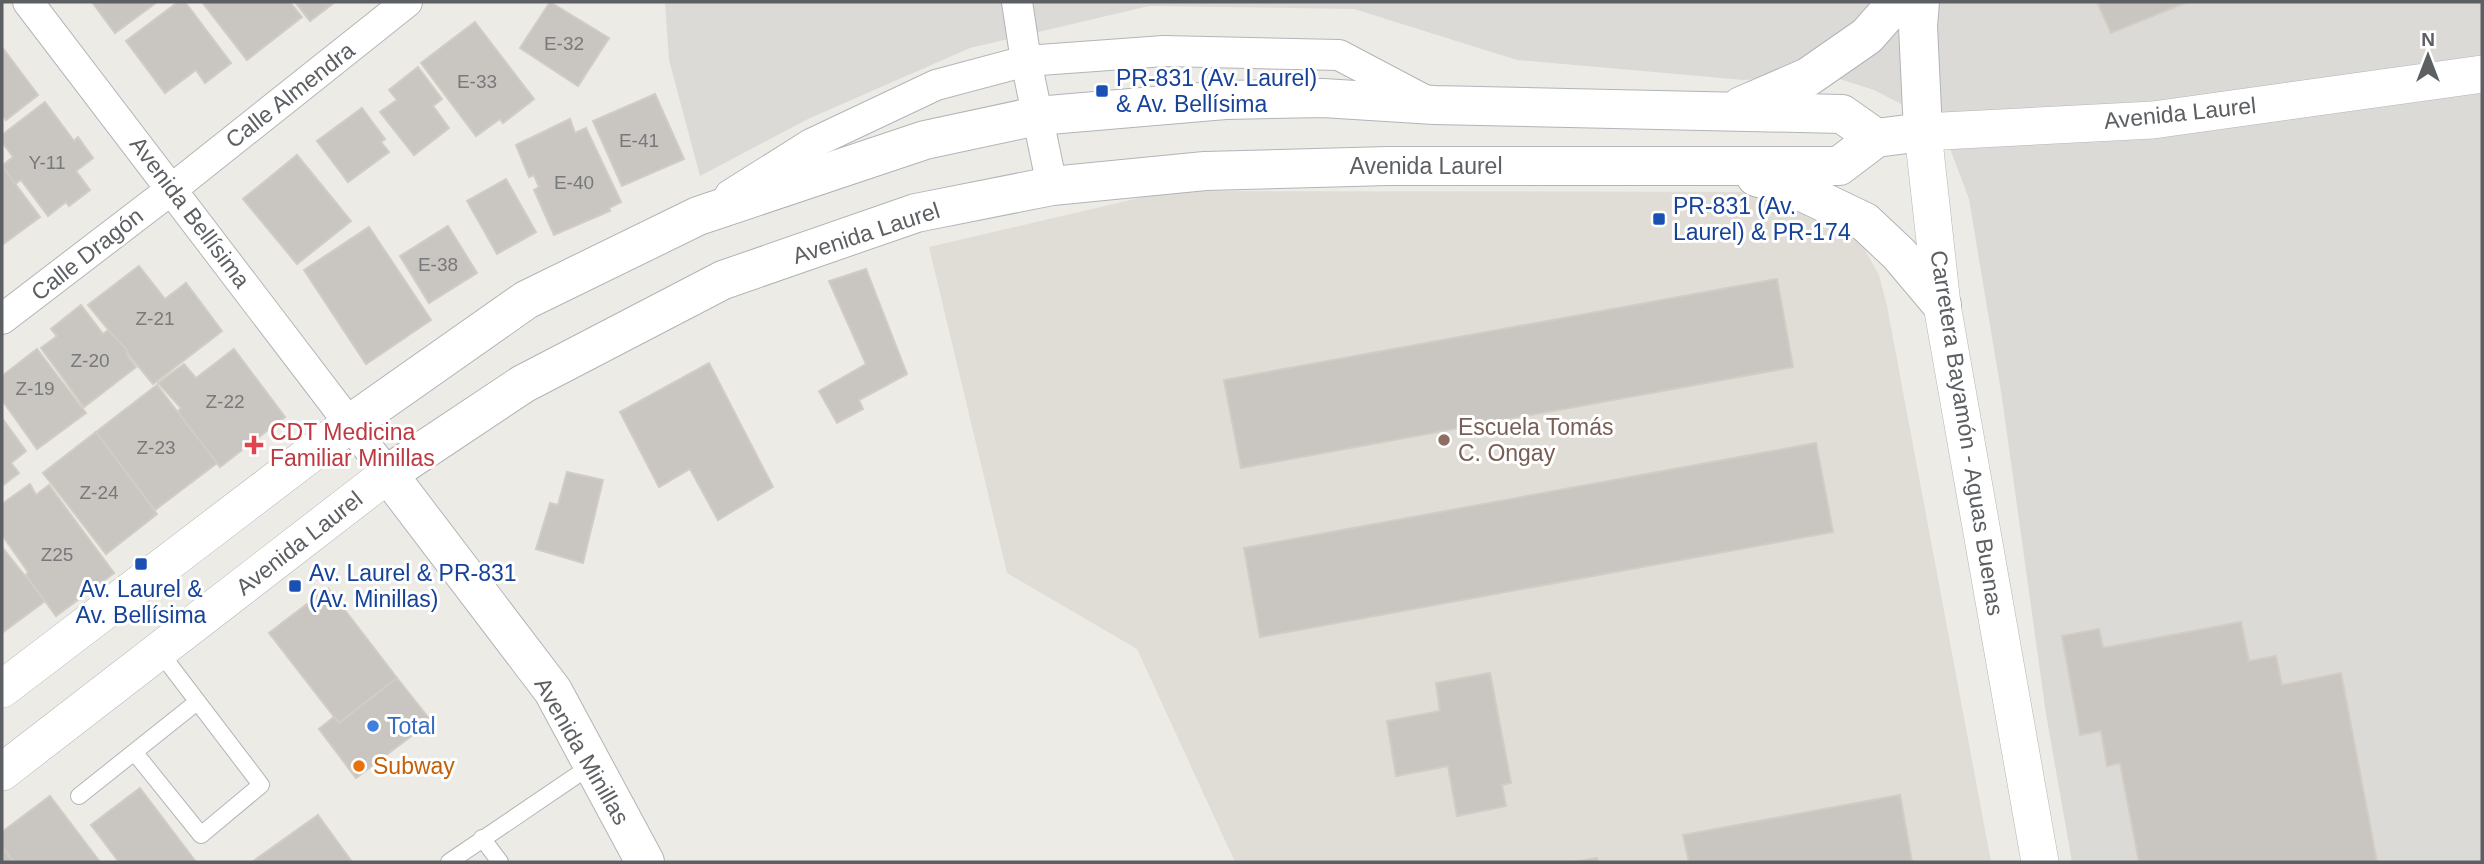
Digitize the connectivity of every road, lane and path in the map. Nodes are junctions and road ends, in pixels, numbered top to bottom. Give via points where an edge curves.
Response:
1 (29, 2) edge
2 (407, 2) edge
3 (1017, 2) edge
4 (1897, 2) edge
5 (1920, 2) edge
6 (1026, 61) junction
7 (2482, 74) edge
8 (1434, 105) junction
9 (1727, 111) junction
10 (1037, 116) junction
11 (1923, 132) junction
12 (1875, 138) junction
13 (1713, 166) junction
14 (1052, 186) junction
15 (172, 189) junction
16 (698, 216) junction
17 (1942, 305) junction
18 (2, 319) edge
19 (351, 423) junction
20 (388, 474) junction
21 (159, 651) junction
22 (2, 690) edge
23 (197, 702) junction
24 (135, 753) junction
25 (592, 765) junction
26 (2, 772) edge
27 (79, 796) dead end
28 (482, 838) junction
29 (449, 862) edge
30 (500, 862) edge
31 (645, 862) edge
32 (2040, 862) edge

1 - 15 street, Avenida Bellísima
2 - 15 street, Calle Almendra
3 - 6 street
4 - 9 main road via 1867,36 1808,77
5 - 11 main road, Carretera Bayamón - Aguas Buenas
6 - 8 street via 1164,51 1339,55
6 - 10 street
6 - 16 street via 936,85 811,144
7 - 11 street, Avenida Laurel via 2153,120
8 - 9 main road
8 - 10 main road via 1323,98 1225,100
9 - 12 main road via 1842,114
10 - 14 street
10 - 16 main road via 925,140
11 - 12 main road, Avenida Laurel
11 - 17 street, Carretera Bayamón - Aguas Buenas
12 - 13 main road, Avenida Laurel via 1839,166
13 - 14 main road, Avenida Laurel via 1205,171
13 - 17 main road via 1794,188 1866,222
14 - 20 main road, Avenida Laurel via 916,213 723,280 523,384
15 - 18 street, Calle Dragón
15 - 19 street, Avenida Bellísima
16 - 19 main road via 526,300
17 - 32 street, Carretera Bayamón - Aguas Buenas
19 - 20 street, Avenida Bellísima
19 - 22 street
20 - 21 street, Avenida Laurel
20 - 25 main road, Avenida Minillas via 553,691
21 - 23 lane
21 - 26 street, Avenida Laurel
23 - 24 lane
23 - 24 lane via 261,785 211,827 201,835
24 - 27 lane
25 - 28 lane
25 - 31 main road, Avenida Minillas
28 - 29 lane
28 - 30 lane

